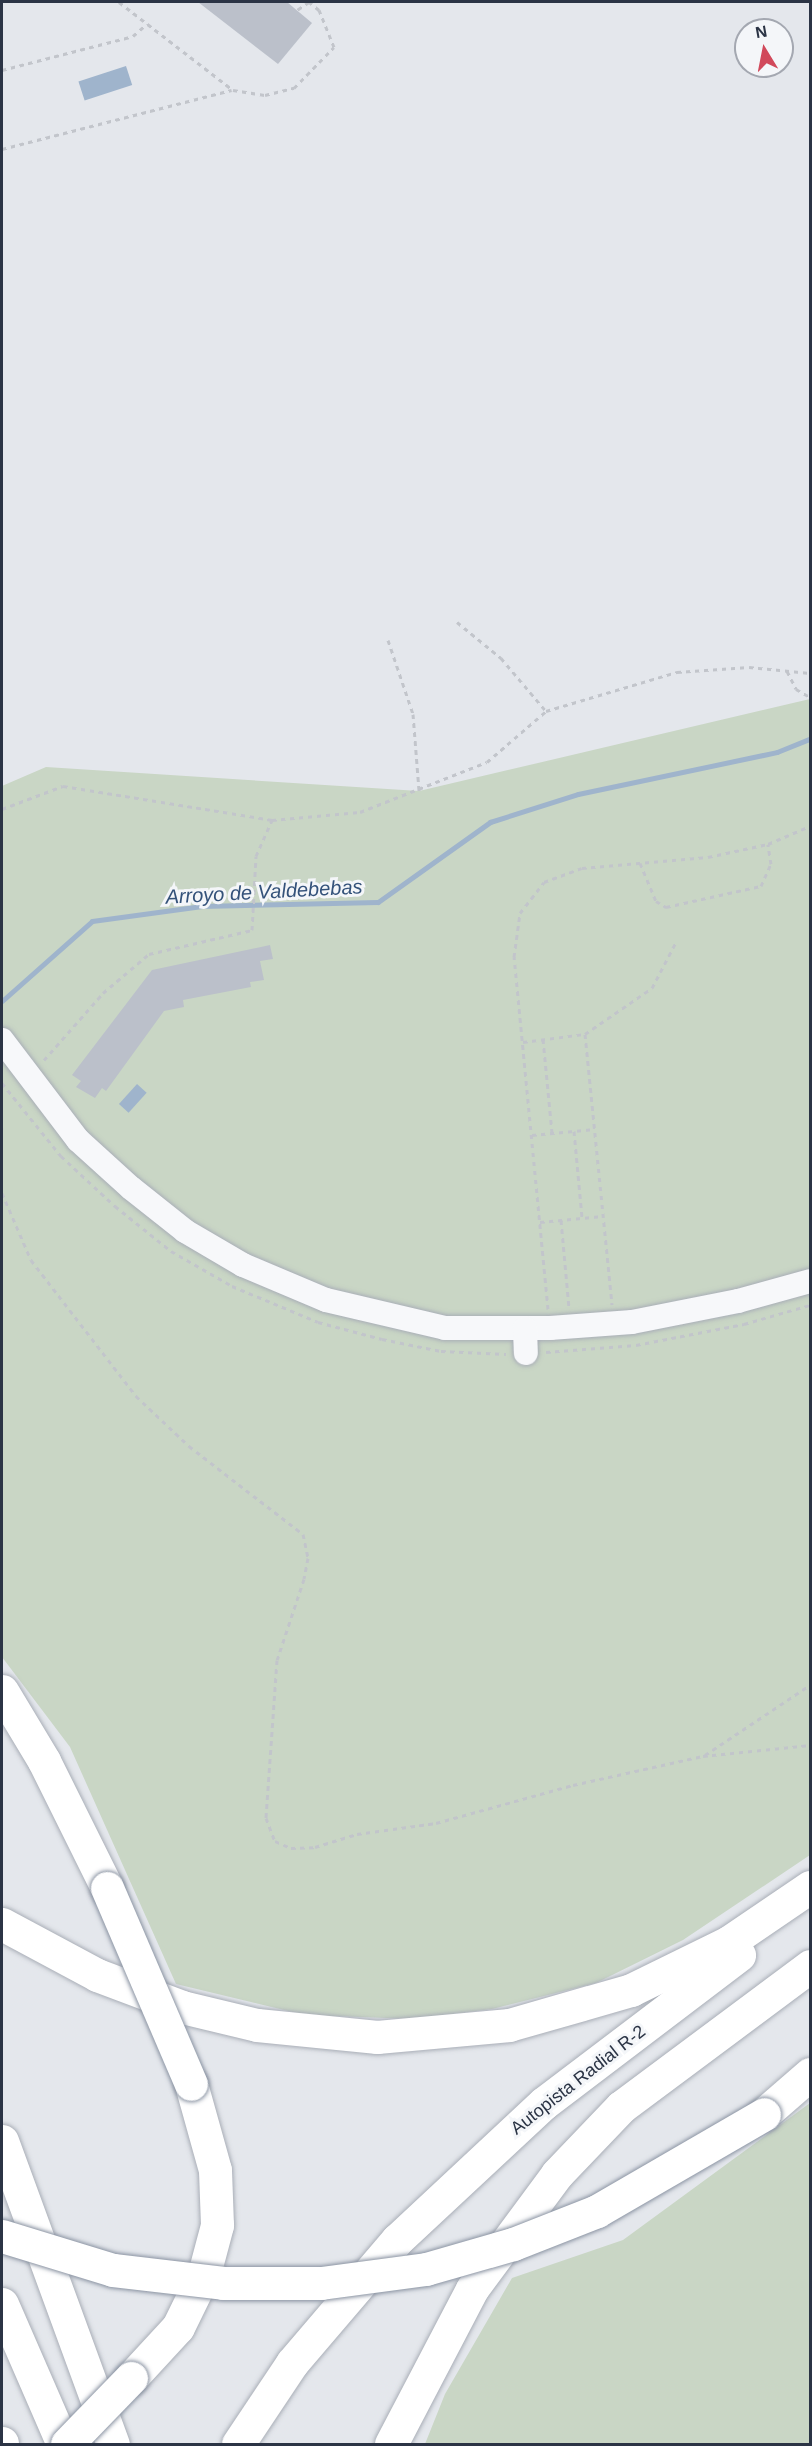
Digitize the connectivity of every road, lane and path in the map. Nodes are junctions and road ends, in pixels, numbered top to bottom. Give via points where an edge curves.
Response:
1 (119, 2) edge
2 (297, 10) dead end
3 (148, 24) junction
4 (2, 70) edge
5 (233, 90) junction
6 (2, 149) edge
7 (457, 622) dead end
8 (388, 640) dead end
9 (787, 671) junction
10 (810, 673) edge
11 (810, 697) edge
12 (546, 711) junction
13 (419, 791) junction
14 (2, 810) edge
15 (272, 820) junction
16 (810, 826) edge
17 (768, 844) junction
18 (640, 863) junction
19 (676, 942) dead end
20 (585, 1034) junction
21 (543, 1039) junction
22 (523, 1042) junction
23 (8, 1048) edge
24 (594, 1129) junction
25 (574, 1131) junction
26 (552, 1133) junction
27 (532, 1135) junction
28 (2, 1193) edge
29 (603, 1216) junction
30 (582, 1218) junction
31 (561, 1220) junction
32 (540, 1222) junction
33 (810, 1281) edge
34 (613, 1323) junction
35 (560, 1328) junction
36 (525, 1329) junction
37 (526, 1353) dead end
38 (810, 1685) edge
39 (2, 1692) edge
40 (810, 1745) edge
41 (703, 1756) junction
42 (810, 1887) edge
43 (810, 1903) edge
44 (2, 1924) edge
45 (810, 1966) edge
46 (810, 2074) edge
47 (2, 2141) edge
48 (2, 2236) edge
49 (2, 2304) edge
50 (65, 2445) edge
51 (113, 2445) edge
52 (238, 2445) edge
53 (391, 2445) edge

1 - 3 path
2 - 5 path via 309,2 319,10 333,47 294,88 266,95
3 - 4 path via 133,36
3 - 5 path
5 - 6 path
7 - 12 path via 501,658
8 - 13 path via 413,714
9 - 10 path
9 - 11 path via 796,689
9 - 12 path via 749,667 676,672
12 - 13 path via 486,762
13 - 15 path via 360,812
14 - 15 path via 63,786
15 - 23 path via 256,856 252,930 149,954 103,993 46,1061 26,1050
16 - 17 path
17 - 18 path via 708,857
17 - 18 path via 771,864 761,886 666,907 656,902
18 - 22 path via 582,868 544,882 520,913 514,957
19 - 20 path via 652,988
20 - 21 path
20 - 24 path
21 - 22 path
21 - 26 path
22 - 27 path
23 - 36 street via 71,1131 113,1172 185,1231 243,1265 326,1300 388,1317 445,1328
24 - 25 path
24 - 29 path
25 - 26 path
25 - 30 path
26 - 27 path
27 - 32 path
28 - 41 path via 31,1260 136,1396 189,1446 303,1534 308,1558 304,1580 277,1660 266,1818 275,1841 291,1848 315,1847 357,1834 436,1823 573,1785
29 - 30 path
29 - 34 path
30 - 31 path
31 - 32 path
31 - 35 path
32 - 35 path
33 - 34 street via 738,1301
34 - 35 street
35 - 36 street
36 - 37 street
38 - 41 path
39 - 50 highway, bridge via 44,1761 107,1888 191,2084 215,2170 217,2225 204,2274 178,2327
40 - 41 path via 755,1747
42 - 44 highway via 729,1942 631,1990 509,2025 376,2037 257,2025 182,2007 97,1975
43 - 52 highway, Autopista Radial R-2 via 544,2103 476,2164 340,2302 292,2363
45 - 53 highway via 621,2107 557,2174 472,2289
46 - 48 highway, bridge via 764,2114 597,2211 513,2244 426,2269 321,2283 223,2283 113,2270
47 - 51 highway
49 - 50 highway

